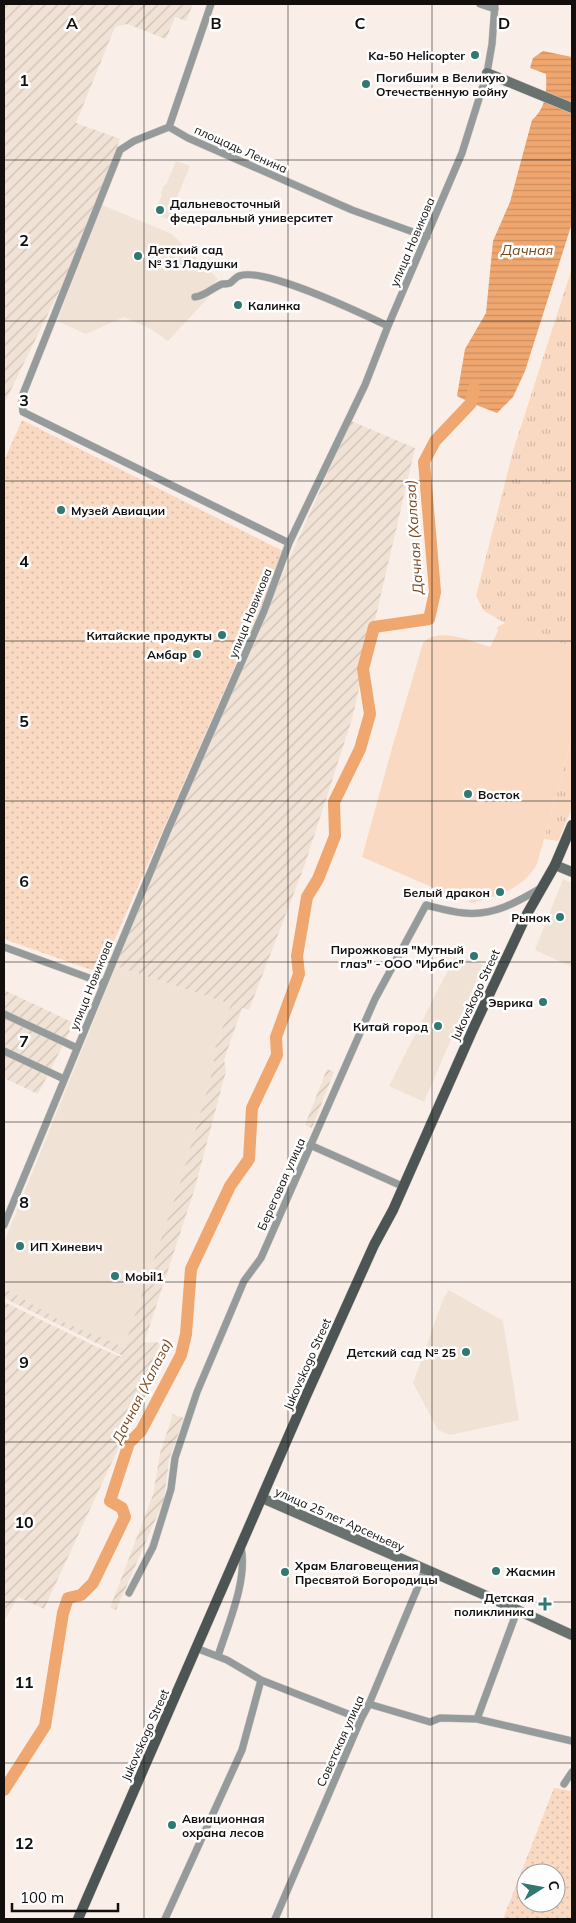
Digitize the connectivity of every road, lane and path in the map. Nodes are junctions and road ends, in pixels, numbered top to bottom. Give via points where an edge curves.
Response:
1 (212, 4) edge
2 (480, 4) edge
3 (494, 7) edge
4 (487, 73) junction
5 (572, 108) edge
6 (169, 127) junction
7 (427, 237) junction
8 (194, 297) dead end
9 (388, 326) junction
10 (289, 543) junction
11 (572, 825) edge
12 (555, 865) junction
13 (572, 872) edge
14 (544, 886) junction
15 (4, 947) edge
16 (104, 983) junction
17 (4, 1014) edge
18 (77, 1048) junction
19 (4, 1051) edge
20 (64, 1079) junction
21 (310, 1145) junction
22 (402, 1186) junction
23 (4, 1225) edge
24 (262, 1498) junction
25 (242, 1547) junction
26 (425, 1570) junction
27 (129, 1593) dead end
28 (517, 1611) junction
29 (572, 1636) edge
30 (196, 1648) junction
31 (218, 1656) junction
32 (261, 1680) junction
33 (369, 1704) junction
34 (361, 1719) junction
35 (477, 1719) junction
36 (572, 1741) edge
37 (572, 1772) edge
38 (564, 1784) dead end
39 (78, 1919) edge
40 (165, 1919) edge
41 (275, 1919) edge

1 - 6 street
2 - 3 street
3 - 4 street, улица Новикова
4 - 5 main road
4 - 7 street, улица Новикова via 462,153
6 - 7 street, площадь Ленина via 352,210
6 - 10 street via 120,150 23,394 23,412
7 - 9 street, улица Новикова
8 - 9 street via 239,276 252,274 303,288
9 - 10 street, улица Новикова via 365,385
10 - 16 street, улица Новикова via 264,611 170,823
11 - 12 main road, Jukovskogo Street
12 - 13 main road
12 - 14 main road, Jukovskogo Street
14 - 21 street, Береговая улица via 509,906 485,913 462,913 426,905 375,999
14 - 22 main road, Jukovskogo Street via 526,914
15 - 16 street
16 - 18 street, улица Новикова
17 - 18 street
18 - 20 street, улица Новикова
19 - 20 street
20 - 23 street, улица Новикова
21 - 22 street
21 - 27 street, Береговая улица via 261,1258 244,1281 233,1305 201,1384 174,1458 171,1489 153,1547
22 - 24 main road, Jukovskogo Street
24 - 25 main road, Jukovskogo Street
24 - 26 main road, улица 25 лет Арсеньеву
25 - 30 main road, Jukovskogo Street
25 - 31 street via 244,1559 239,1587
26 - 28 main road, улица 25 лет Арсеньеву
26 - 33 street, Советская улица
28 - 29 main road, улица 25 лет Арсеньеву
28 - 35 street
30 - 31 street
30 - 39 main road, Jukovskogo Street
31 - 32 street
32 - 34 street
32 - 40 street via 242,1750
33 - 34 street, Советская улица
33 - 35 street via 430,1722 440,1718
34 - 41 street, Советская улица
35 - 36 street
37 - 38 street

